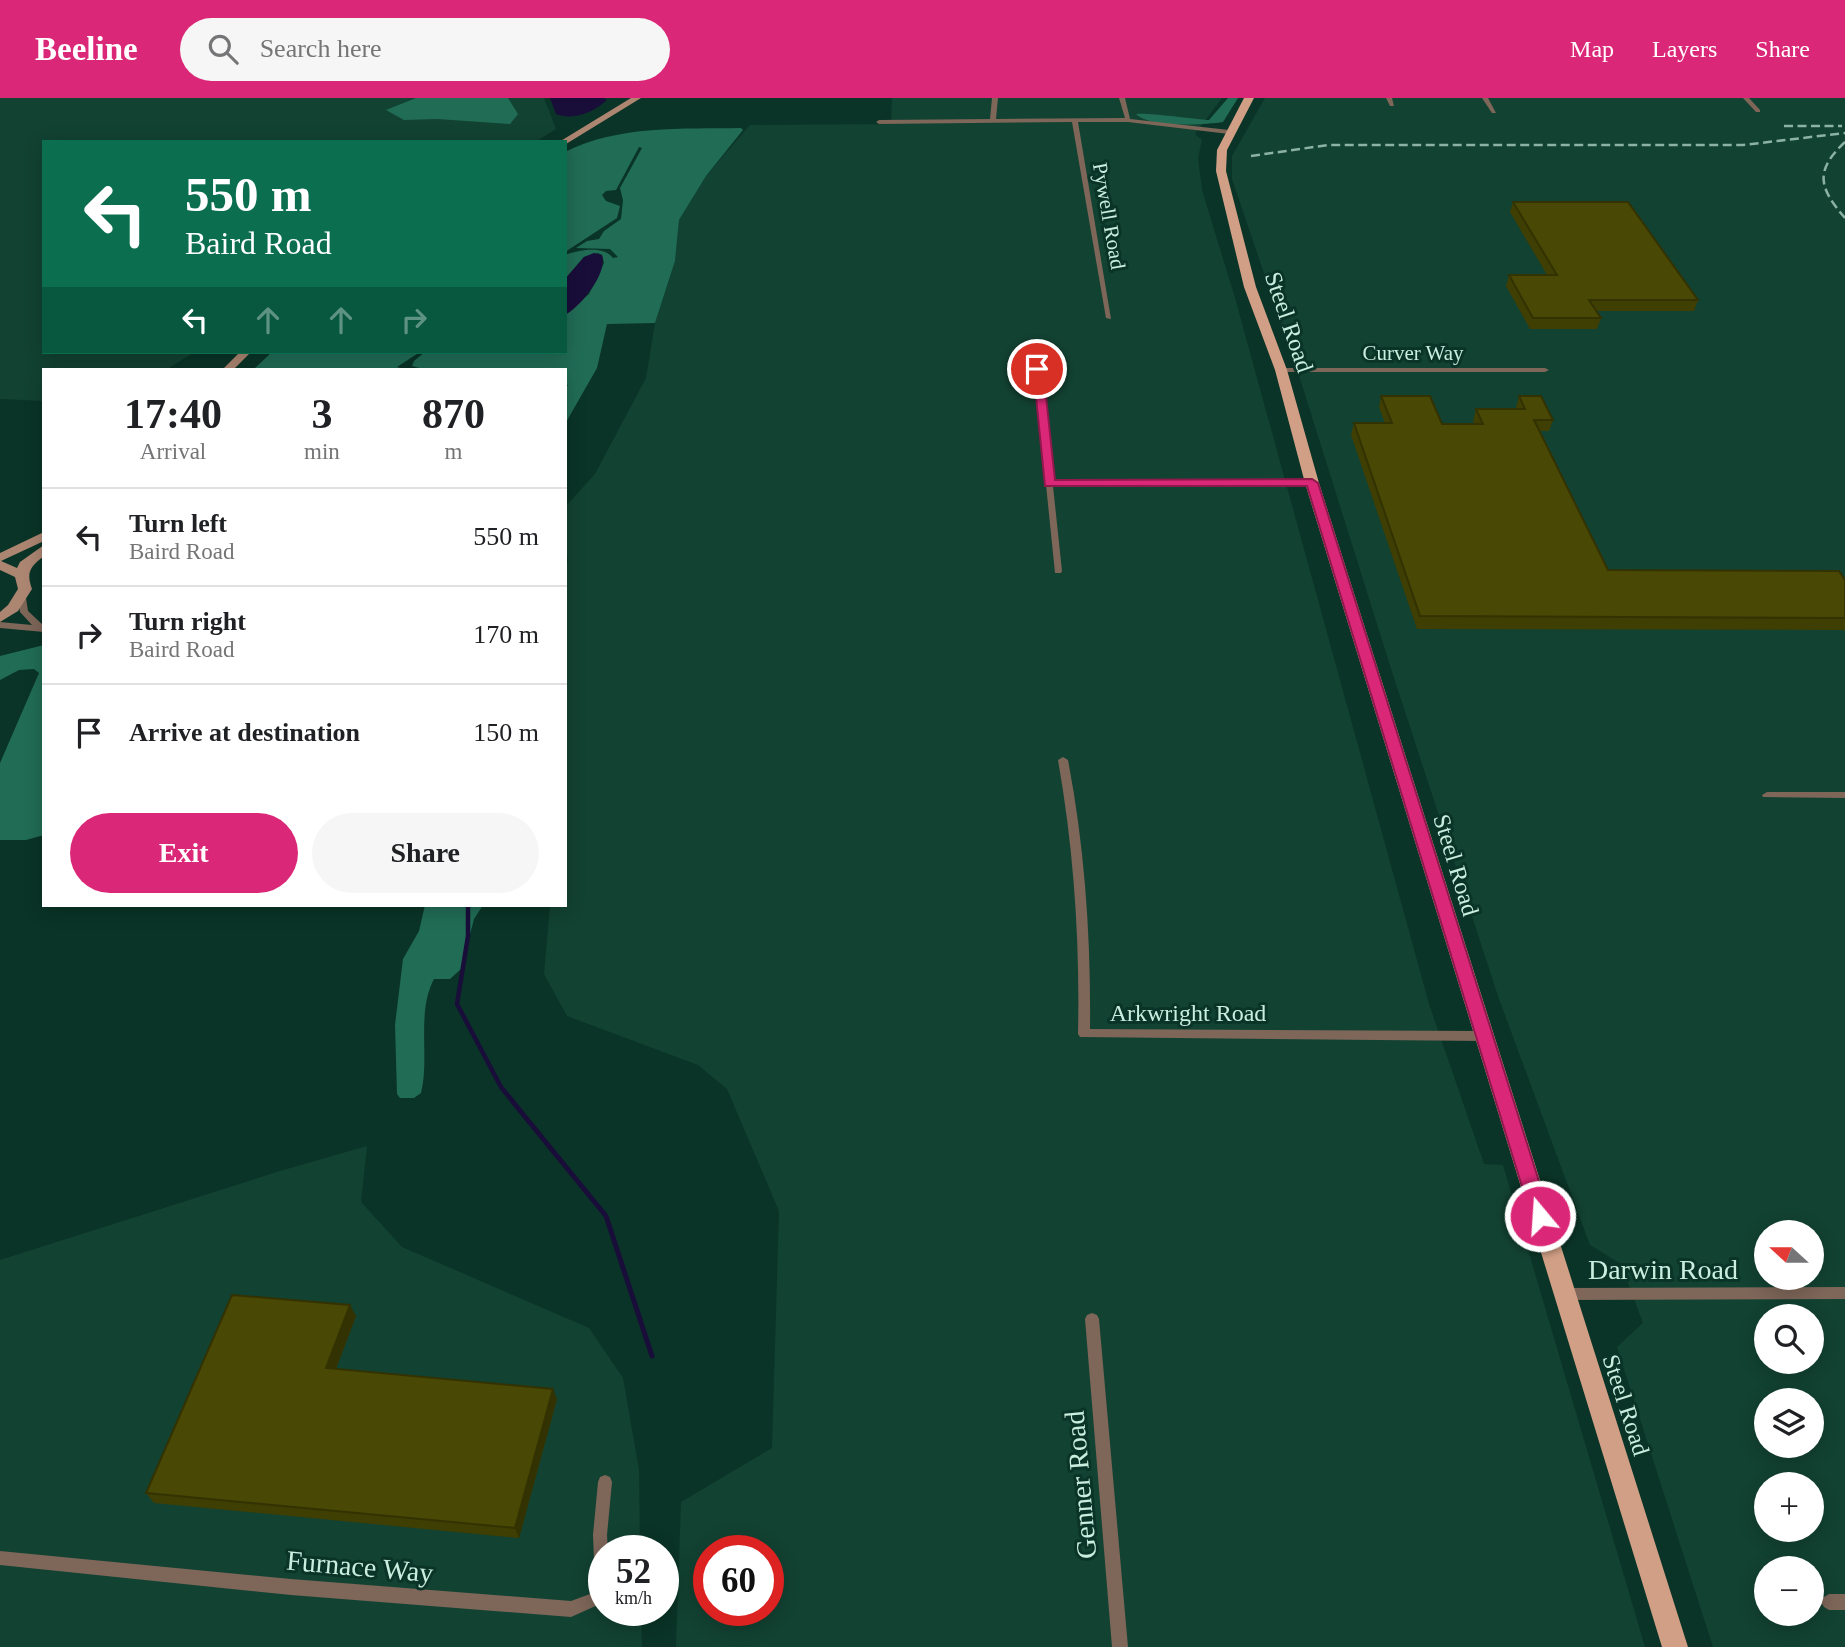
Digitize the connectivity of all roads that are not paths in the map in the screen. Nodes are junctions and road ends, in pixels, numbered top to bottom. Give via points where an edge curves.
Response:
1 (624, 98) edge
2 (637, 98) edge
3 (995, 98) edge
4 (1122, 98) edge
5 (1249, 98) edge
6 (1485, 98) edge
7 (1746, 98) edge
8 (1758, 111) dead end
9 (1494, 112) dead end
10 (1128, 120) junction
11 (993, 121) junction
12 (1075, 121) junction
13 (879, 122) dead end
14 (1229, 132) junction
15 (553, 140) edge
16 (566, 140) edge
17 (1109, 318) dead end
18 (250, 354) edge
19 (230, 368) edge
20 (1037, 369) dead end
21 (1281, 370) junction
22 (1545, 370) dead end
23 (1312, 483) junction
24 (1049, 484) junction
25 (42, 537) edge
26 (42, 551) edge
27 (0, 558) edge
28 (0, 565) edge
29 (1058, 571) dead end
30 (21, 575) junction
31 (22, 598) junction
32 (0, 618) edge
33 (0, 625) edge
34 (41, 628) edge
35 (1063, 760) dead end
36 (1768, 795) dead end
37 (1845, 795) edge
38 (1483, 1036) junction
39 (1845, 1293) edge
40 (1565, 1294) junction
41 (1092, 1319) dead end
42 (606, 1482) dead end
43 (0, 1558) edge
44 (1119, 1647) edge
45 (1675, 1647) edge

1 - 15 street
2 - 16 street
3 - 11 street
4 - 10 street
5 - 14 main road, Steel Road
6 - 9 street
7 - 8 street
10 - 12 street
10 - 14 street
11 - 12 street
11 - 13 street
12 - 17 street, Pywell Road
14 - 21 main road, Steel Road via 1221,171 1250,287
18 - 19 street
20 - 24 street
21 - 22 street, Curver Way
21 - 23 main road, Steel Road
23 - 24 street
23 - 38 main road, Steel Road
24 - 29 street
25 - 27 street
26 - 30 street via 25,565
28 - 30 street
30 - 31 street via 25,582
31 - 32 street
31 - 34 street via 24,612
33 - 34 street
35 - 38 street, Arkwright Road via 1073,810 1087,960 1084,1034
36 - 37 street
38 - 40 main road, Steel Road
39 - 40 street, Darwin Road
40 - 45 main road, Steel Road
41 - 44 street, Genner Road
42 - 43 street, Furnace Way via 600,1535 603,1583 595,1599 571,1609

